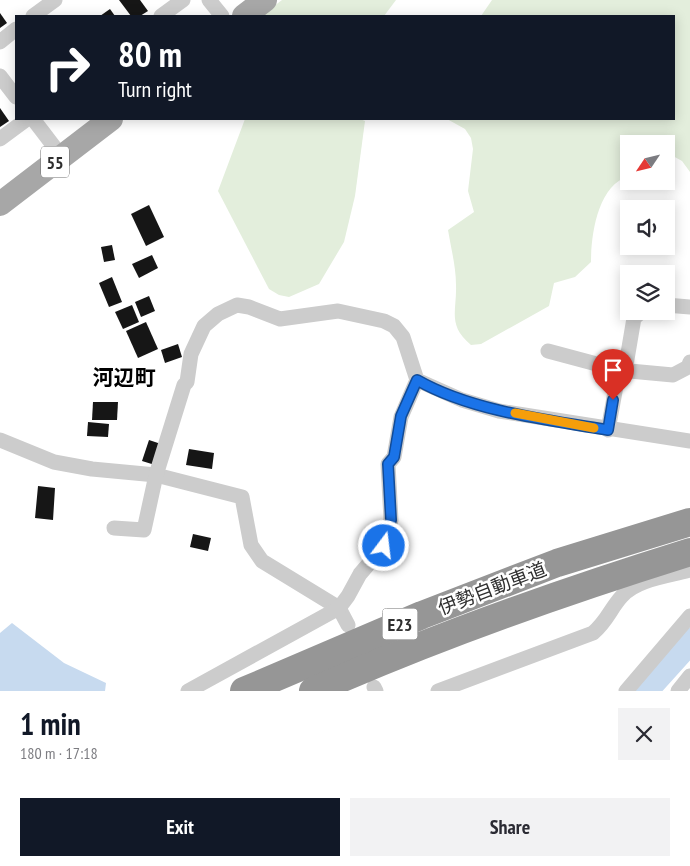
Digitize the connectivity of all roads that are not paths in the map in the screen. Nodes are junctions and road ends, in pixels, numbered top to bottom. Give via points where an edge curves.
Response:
1 (54, 0) edge
2 (183, 0) edge
3 (209, 0) edge
4 (265, 0) edge
5 (34, 15) edge
6 (162, 15) edge
7 (221, 15) edge
8 (245, 15) edge
9 (15, 30) edge
10 (0, 42) edge
11 (0, 76) edge
12 (15, 96) edge
13 (26, 120) edge
14 (34, 120) edge
15 (110, 120) edge
16 (0, 139) edge
17 (62, 157) junction
18 (0, 204) edge
19 (675, 306) edge
20 (690, 307) edge
21 (634, 320) edge
22 (548, 350) dead end
23 (690, 362) edge
24 (622, 370) junction
25 (417, 380) junction
26 (608, 430) junction
27 (0, 440) edge
28 (690, 441) edge
29 (156, 474) junction
30 (690, 522) edge
31 (114, 528) dead end
32 (690, 552) edge
33 (690, 570) edge
34 (339, 608) junction
35 (690, 616) edge
36 (348, 625) dead end
37 (690, 676) edge
38 (442, 690) edge
39 (188, 691) edge
40 (244, 691) edge
41 (313, 691) edge
42 (626, 691) edge
43 (678, 691) edge

1 - 5 street
2 - 6 street
3 - 7 street
4 - 8 main road
9 - 10 street
11 - 12 street
13 - 16 street
14 - 17 street
15 - 17 main road, 55
17 - 18 main road, 55
19 - 20 street
21 - 24 street
22 - 24 street
23 - 24 street via 688,367 673,375
24 - 26 street
25 - 26 street via 462,400 500,411
25 - 29 street via 403,336 384,321 338,311 280,319 249,307 228,308 204,326 194,344 187,382
25 - 34 street via 401,416 394,457 388,464 391,520 384,546 360,574
26 - 28 street
27 - 29 street via 54,462 92,469
29 - 31 street via 144,530
29 - 34 street via 242,497 251,545 262,561
30 - 40 highway, 伊勢自動車道 / E23 via 557,563 413,618
32 - 41 highway, 伊勢自動車道 / E23 via 567,590 431,640
33 - 38 street via 637,585 622,596 605,623 593,633
34 - 36 street
34 - 39 street
35 - 42 street
37 - 43 street

